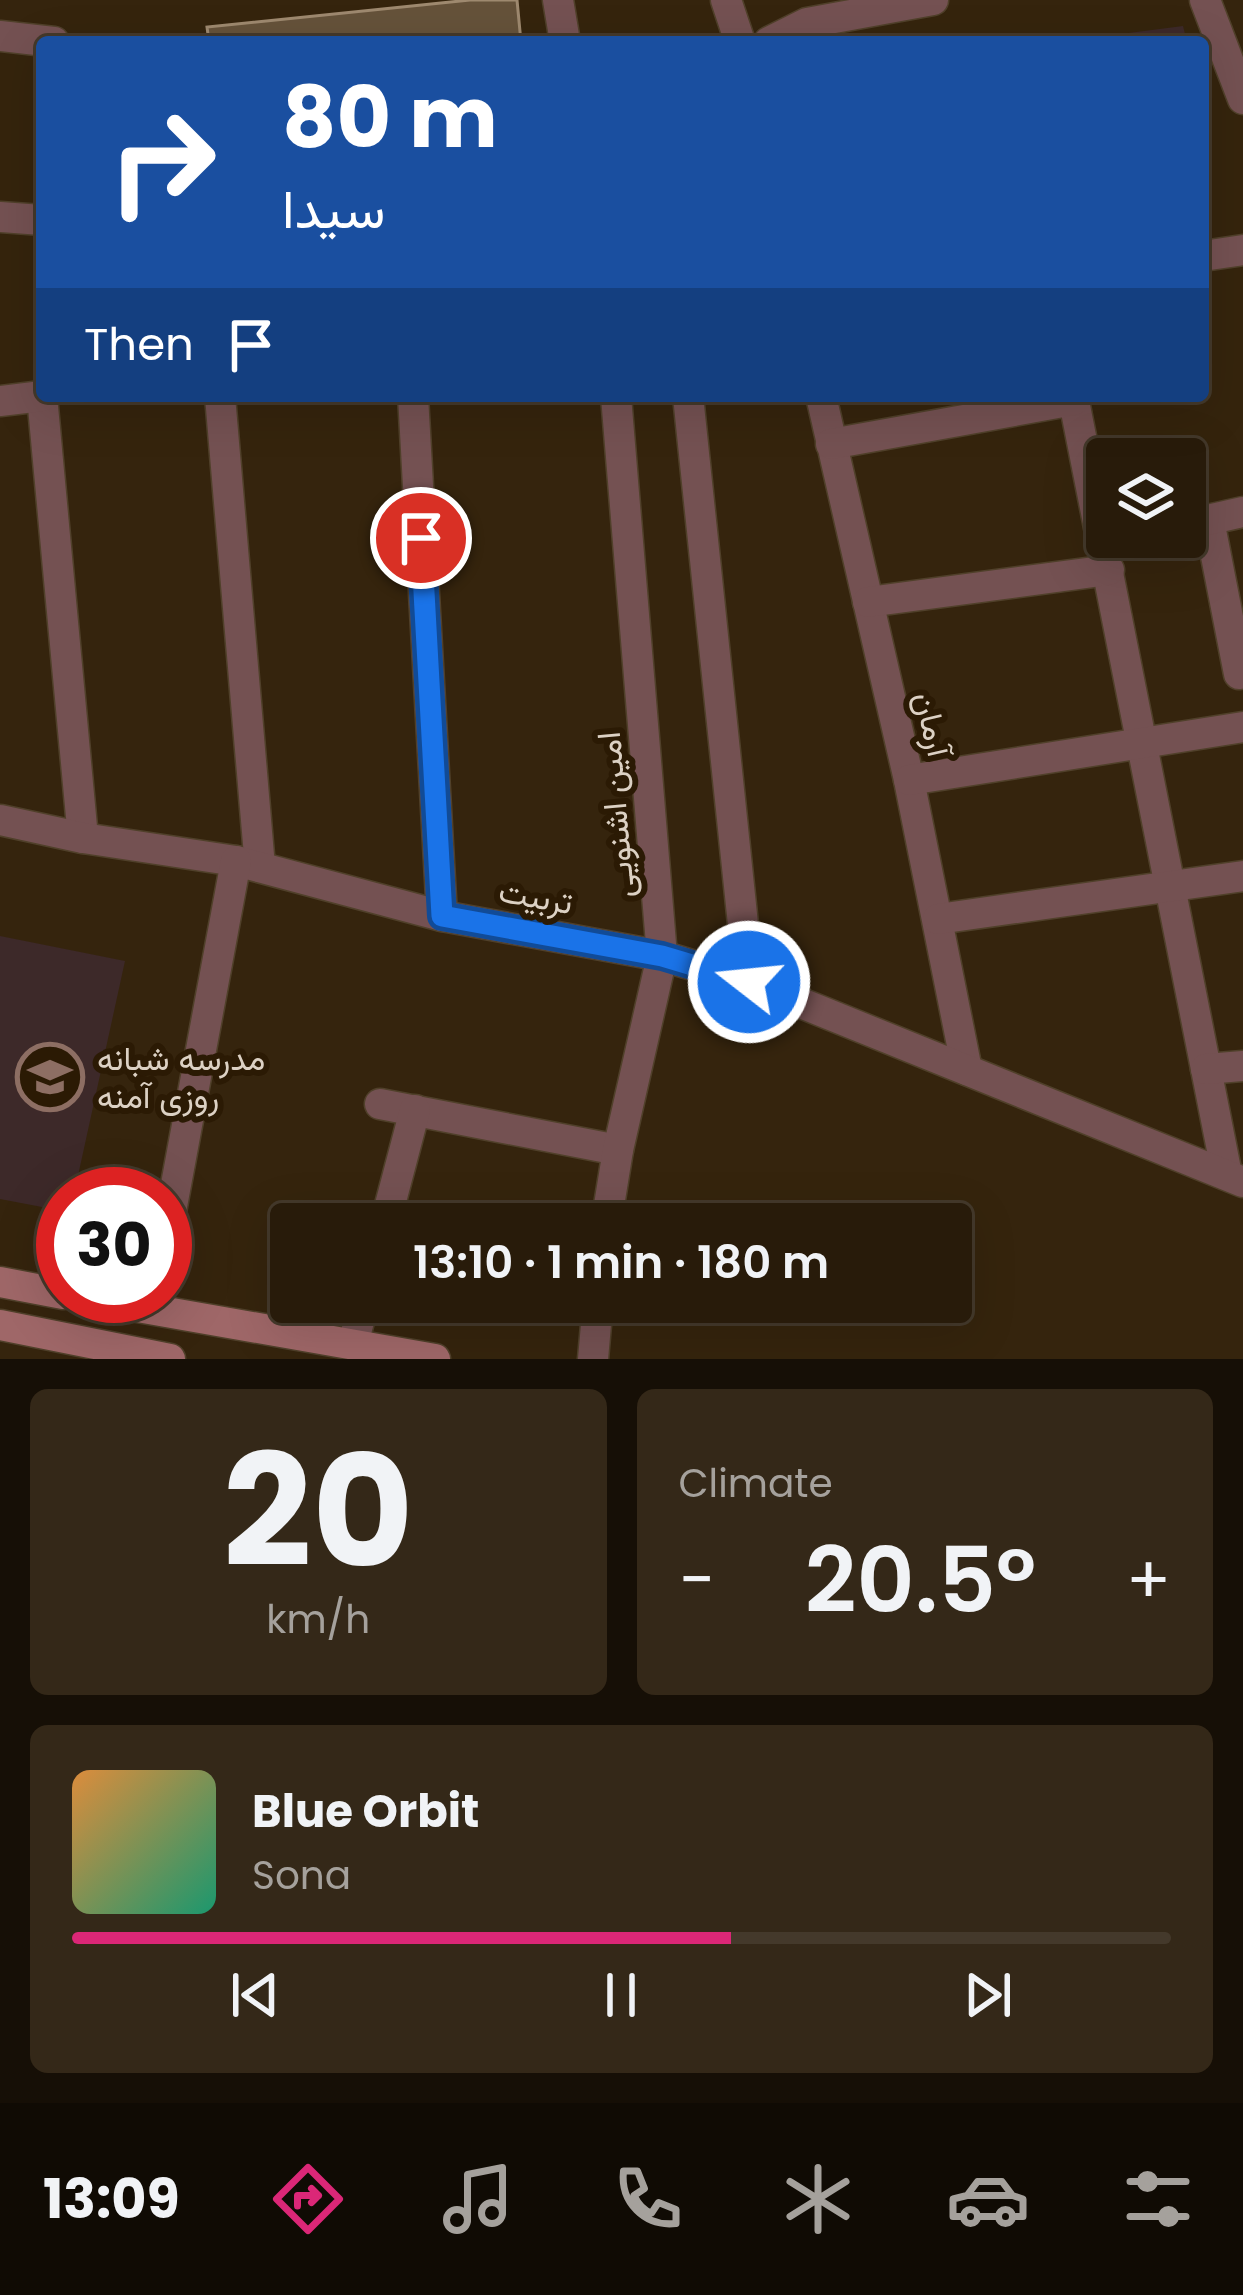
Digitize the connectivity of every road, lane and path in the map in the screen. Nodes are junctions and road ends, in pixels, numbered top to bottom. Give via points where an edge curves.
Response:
1 (558, 0) edge
2 (726, 0) edge
3 (933, 0) edge
4 (1205, 0) edge
5 (804, 11) edge
6 (0, 36) edge
7 (564, 36) edge
8 (738, 36) edge
9 (776, 36) edge
10 (36, 40) edge
11 (1233, 51) edge
12 (1243, 99) edge
13 (0, 217) edge
14 (36, 220) edge
15 (1243, 250) edge
16 (1209, 255) edge
17 (36, 397) edge
18 (0, 401) edge
19 (43, 402) edge
20 (220, 402) edge
21 (413, 402) edge
22 (616, 402) edge
23 (689, 402) edge
24 (822, 402) edge
25 (1033, 402) edge
26 (1074, 402) edge
27 (984, 407) edge
28 (831, 444) junction
29 (1086, 447) edge
30 (1243, 512) edge
31 (1206, 520) edge
32 (1206, 555) edge
33 (1086, 556) edge
34 (1114, 558) edge
35 (868, 602) junction
36 (1239, 674) dead end
37 (1243, 727) edge
38 (1143, 744) junction
39 (909, 781) junction
40 (0, 820) edge
41 (83, 838) junction
42 (248, 864) junction
43 (1243, 876) edge
44 (1171, 886) junction
45 (442, 916) junction
46 (938, 919) junction
47 (662, 956) junction
48 (749, 982) junction
49 (1243, 1066) edge
50 (1206, 1069) junction
51 (967, 1070) junction
52 (380, 1103) dead end
53 (415, 1110) junction
54 (618, 1150) junction
55 (182, 1167) edge
56 (1235, 1179) edge
57 (391, 1203) edge
58 (609, 1203) edge
59 (0, 1282) edge
60 (36, 1289) edge
61 (192, 1311) edge
62 (358, 1323) edge
63 (596, 1323) edge
64 (0, 1325) edge
65 (353, 1344) junction
66 (170, 1359) edge
67 (435, 1359) edge
68 (593, 1359) edge

1 - 7 street
2 - 8 street
3 - 5 street
4 - 11 street
5 - 9 street
6 - 10 street
11 - 12 street
13 - 14 street
15 - 16 street
17 - 18 street
19 - 41 street
20 - 42 street
21 - 45 street
22 - 47 street, امین اشنویی
23 - 48 street
24 - 28 street, آرمان
25 - 27 street
26 - 29 street
27 - 28 street
28 - 35 street, آرمان
30 - 31 street
32 - 36 street
33 - 35 street
34 - 38 street
35 - 39 street, آرمان
37 - 38 street
38 - 39 street
38 - 44 street
39 - 46 street, آرمان
40 - 41 street, تربیت
41 - 42 street, تربیت
42 - 45 street, تربیت
42 - 55 street
43 - 44 street
44 - 46 street
44 - 50 street
45 - 47 street, تربیت
46 - 51 street, آرمان
47 - 48 street, تربیت
47 - 54 street, امین اشنویی
48 - 51 street, تربیت
49 - 50 street
50 - 56 street
51 - 56 street, تربیت
52 - 53 street
53 - 54 street
53 - 57 street
54 - 58 street, امین اشنویی
59 - 60 main road
61 - 65 main road
62 - 65 street
63 - 68 street
64 - 66 main road
65 - 67 main road

